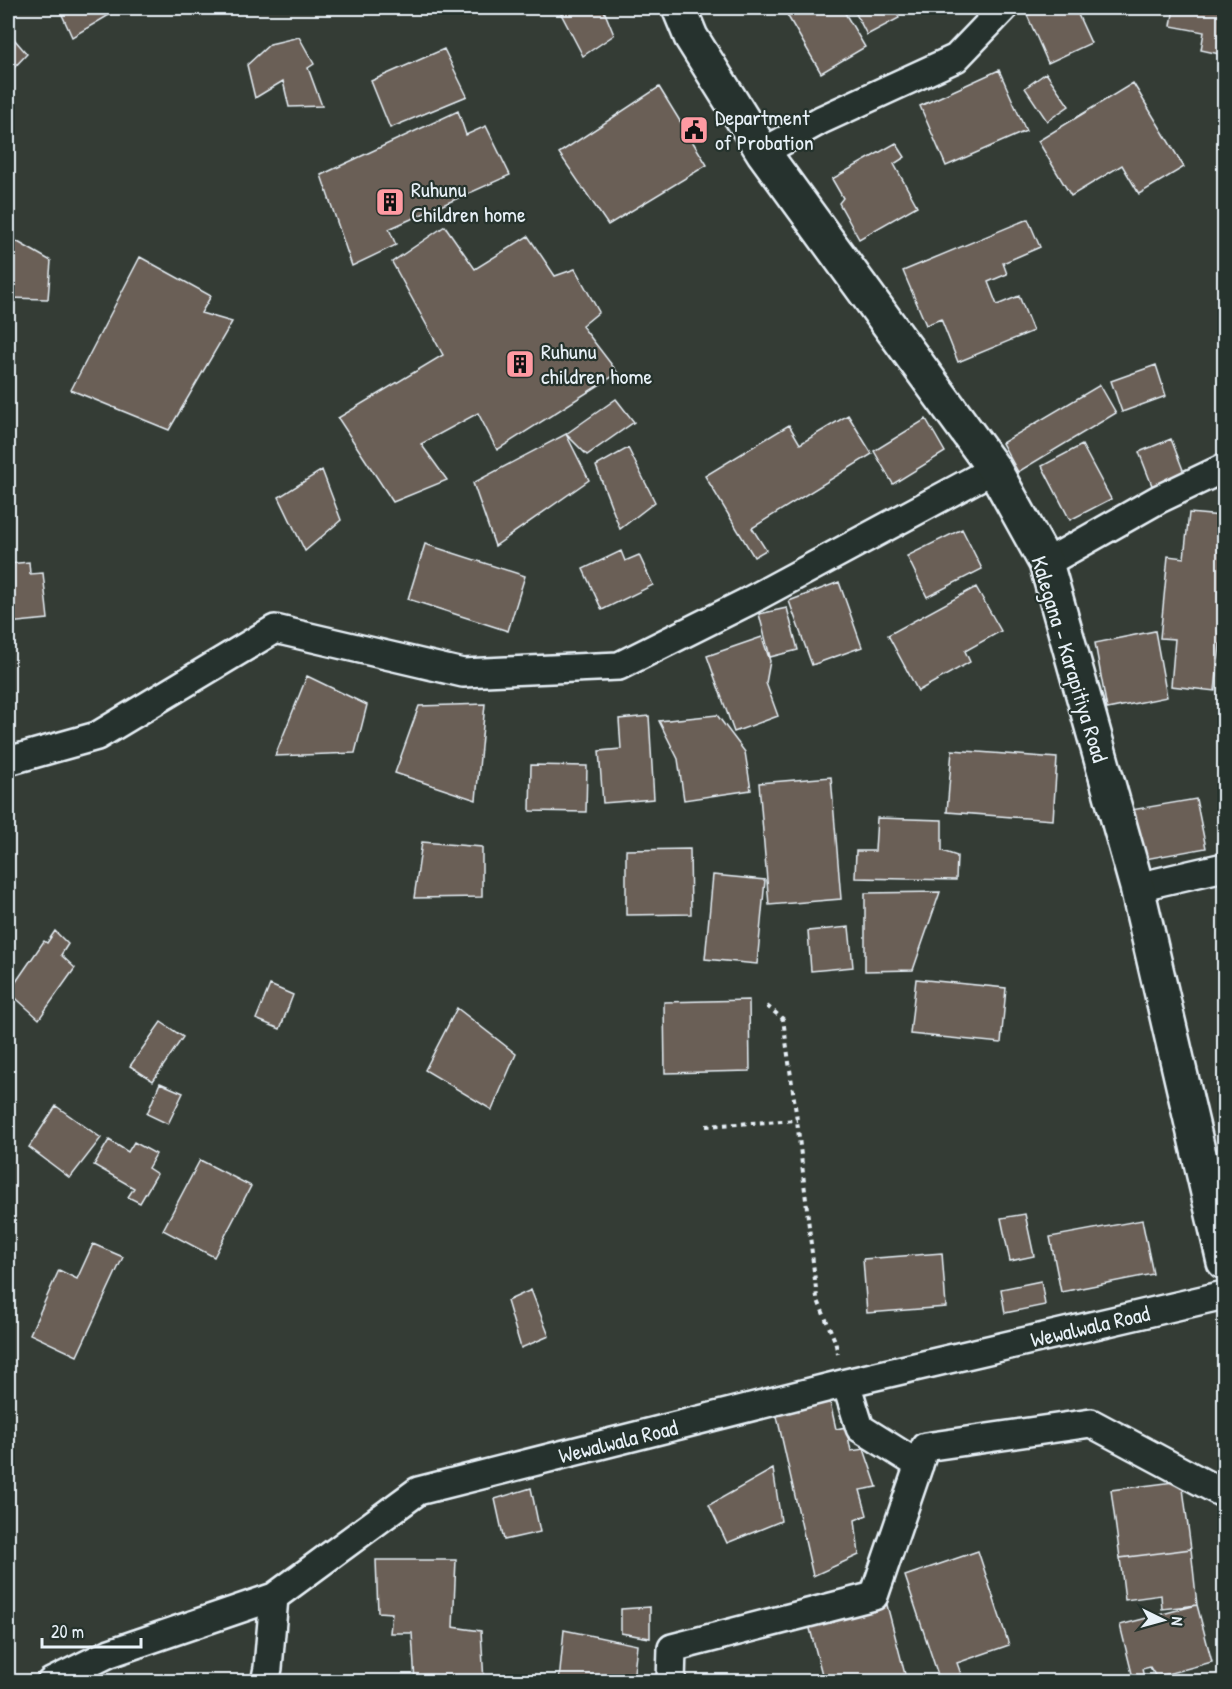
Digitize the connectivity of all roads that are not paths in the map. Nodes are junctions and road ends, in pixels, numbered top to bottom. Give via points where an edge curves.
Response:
1 (679, 8) edge
2 (1004, 8) edge
3 (763, 152) junction
4 (1224, 468) edge
5 (994, 469) junction
6 (1046, 563) junction
7 (8, 761) edge
8 (1224, 867) edge
9 (1137, 887) junction
10 (1224, 1262) edge
11 (1224, 1295) edge
12 (846, 1383) junction
13 (919, 1465) junction
14 (1224, 1494) edge
15 (274, 1598) junction
16 (51, 1682) edge
17 (265, 1682) edge
18 (671, 1682) edge

1 - 3 main road, Kalegana - Karapitiya Road via 691,37
2 - 3 street via 956,58 821,120
3 - 5 main road, Kalegana - Karapitiya Road
4 - 6 street via 1159,499
5 - 6 main road, Kalegana - Karapitiya Road
5 - 7 street via 620,666 463,673 275,629 97,736
6 - 9 main road, Kalegana - Karapitiya Road
8 - 9 street
9 - 10 main road, Kalegana - Karapitiya Road
11 - 12 street, Wewalwala Road
12 - 13 street via 860,1428
12 - 15 street, Wewalwala Road via 418,1491
13 - 14 street via 925,1447 1091,1423
13 - 18 street via 874,1596 672,1648
15 - 16 street, Wewalwala Road via 110,1653
15 - 17 street

